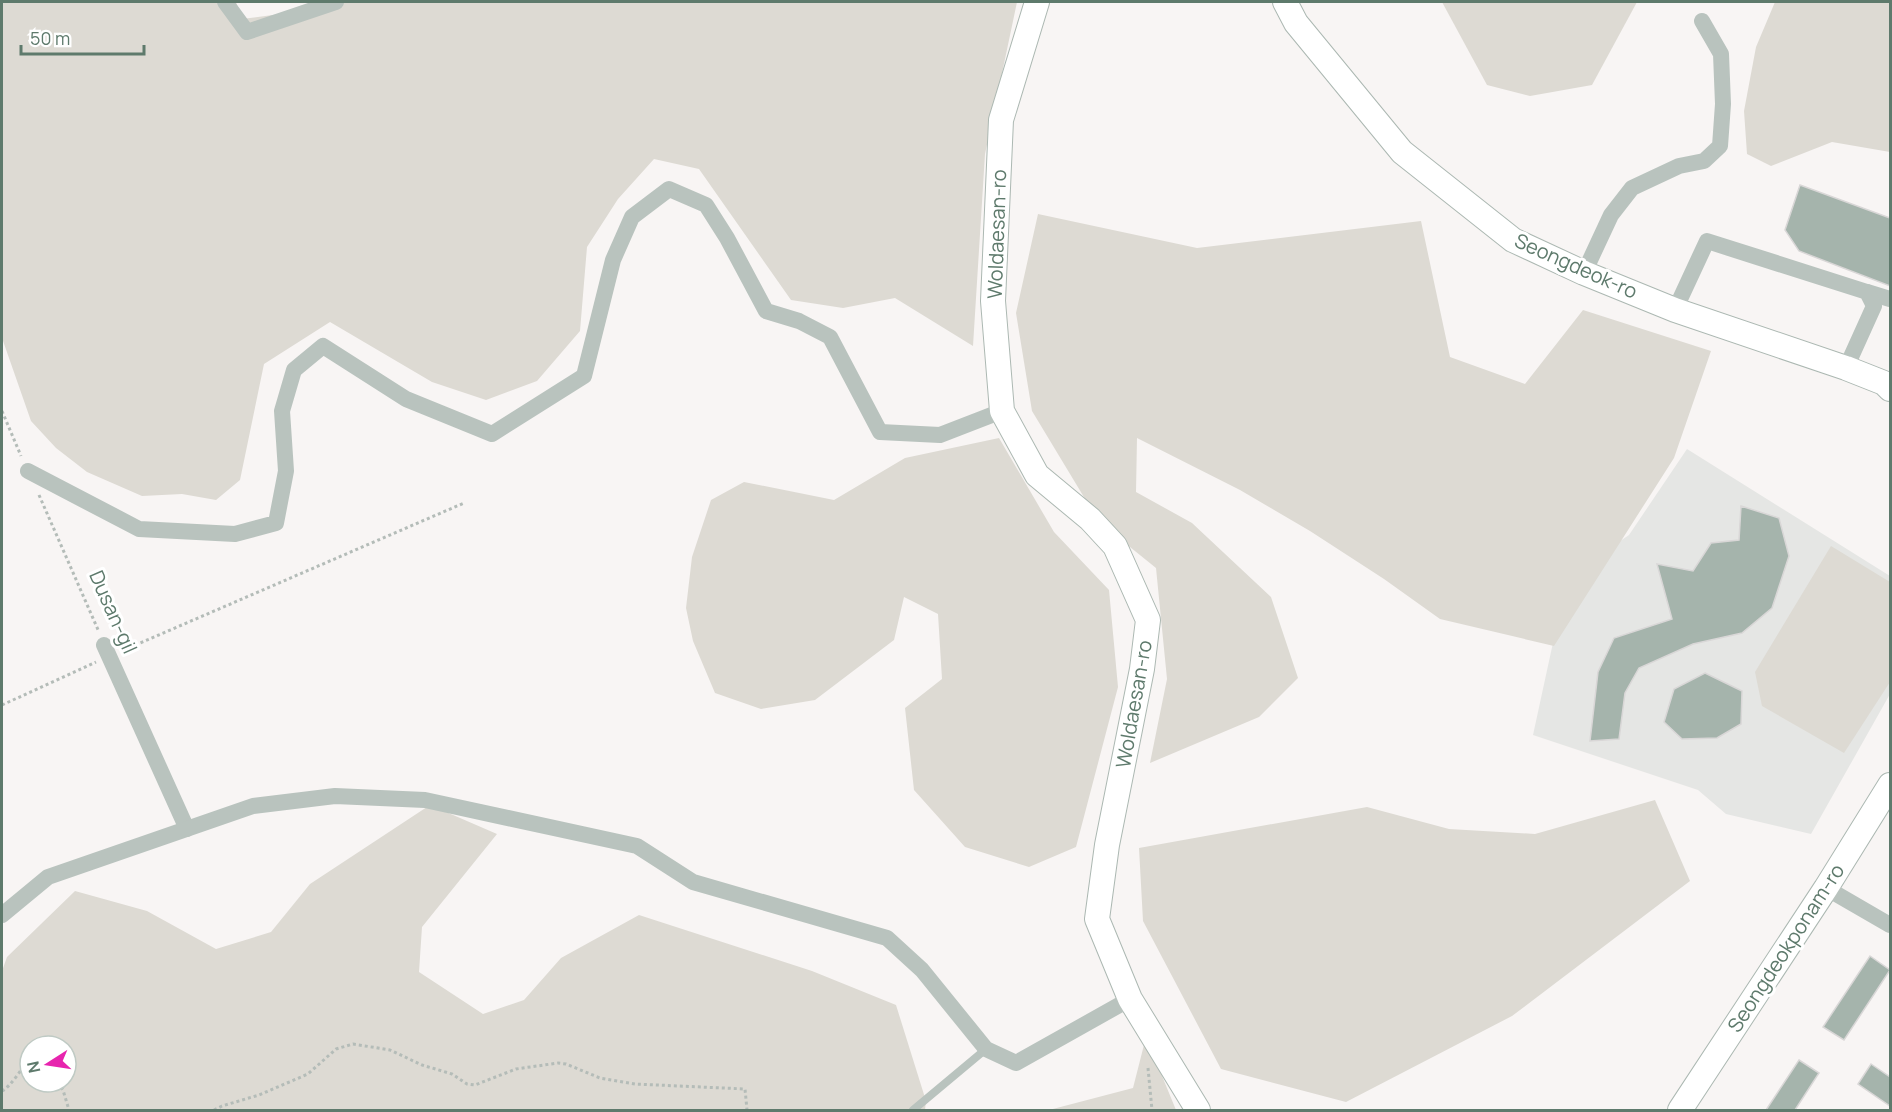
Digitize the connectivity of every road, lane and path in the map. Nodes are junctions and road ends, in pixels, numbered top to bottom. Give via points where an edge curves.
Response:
1 (225, 2) edge
2 (336, 2) edge
3 (1037, 2) edge
4 (1285, 2) edge
5 (1702, 21) dead end
6 (1584, 273) junction
7 (1867, 292) junction
8 (1890, 299) edge
9 (1675, 310) junction
10 (1846, 368) junction
11 (1888, 385) edge
12 (2, 411) edge
13 (1002, 411) junction
14 (28, 471) junction
15 (464, 503) dead end
16 (107, 650) junction
17 (2, 705) edge
18 (1890, 785) edge
19 (187, 829) junction
20 (1826, 888) junction
21 (2, 915) edge
22 (1890, 925) edge
23 (1130, 999) junction
24 (1152, 1035) junction
25 (986, 1050) junction
26 (18, 1076) edge
27 (2, 1091) edge
28 (64, 1094) edge
29 (69, 1110) edge
30 (214, 1110) edge
31 (747, 1110) edge
32 (913, 1110) edge
33 (1152, 1110) edge
34 (1198, 1110) edge
35 (1680, 1110) edge

1 - 2 street via 247,32
3 - 13 street, Woldaesan-ro via 1001,120 993,302
4 - 6 street, Seongdeok-ro via 1296,24 1402,152 1514,240
5 - 6 street via 1721,54 1720,146 1704,161 1679,166 1632,188 1611,215
6 - 9 street, Seongdeok-ro
7 - 8 street
7 - 9 street via 1707,241
7 - 10 street via 1874,306
9 - 10 street, Seongdeok-ro
10 - 11 street, Seongdeok-ro
12 - 14 path, Dusan-gil
13 - 14 street via 940,435 880,432 830,337 799,321 766,311 706,205 669,189 632,217 613,260 584,376 492,434 406,399 323,346 294,370 282,411 285,471 276,523 235,534 139,529
13 - 23 street, Woldaesan-ro via 1036,475 1090,519 1115,546 1148,620 1097,919
14 - 16 path, Dusan-gil
15 - 16 path
16 - 17 path
16 - 19 street, Dusan-gil
18 - 20 street, Seongdeokponam-ro
19 - 21 street via 48,877
19 - 25 street via 254,806 334,795 425,800 637,846 693,882 887,938 922,970
20 - 22 street
20 - 35 street, Seongdeokponam-ro
23 - 24 street, Woldaesan-ro
23 - 25 street via 1016,1063
24 - 33 path via 1145,1051
24 - 34 street, Woldaesan-ro
25 - 32 lane
26 - 27 path
28 - 29 path
30 - 31 path via 308,1074 336,1049 353,1044 390,1050 452,1074 467,1084 475,1085 516,1069 558,1063 600,1078 635,1084 745,1089

